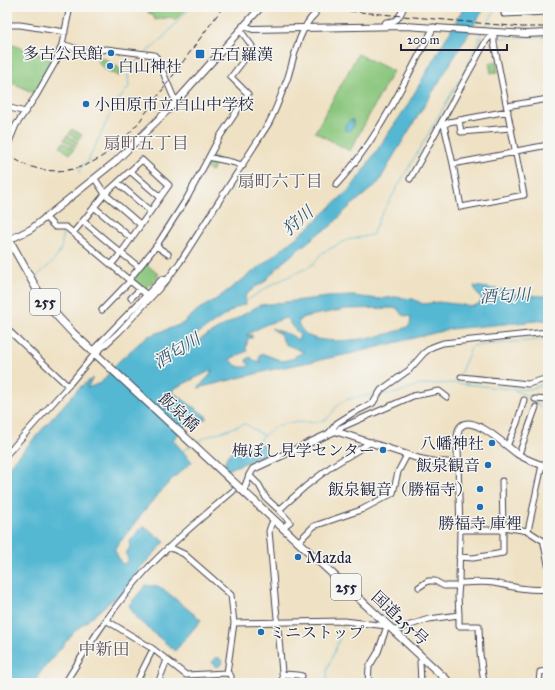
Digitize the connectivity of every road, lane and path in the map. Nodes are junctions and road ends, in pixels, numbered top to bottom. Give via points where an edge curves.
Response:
1 (70, 7) edge
2 (261, 7) edge
3 (404, 7) edge
4 (548, 12) edge
5 (315, 14) tunnel mouth
6 (504, 14) dead end
7 (7, 25) edge
8 (383, 26) junction
9 (242, 28) junction
10 (305, 28) junction
11 (435, 28) junction
12 (65, 32) junction
13 (494, 32) junction
14 (548, 33) edge
15 (62, 44) junction
16 (548, 99) edge
17 (176, 100) junction
18 (7, 107) edge
19 (507, 109) junction
20 (25, 112) junction
21 (459, 120) junction
22 (444, 122) junction
23 (511, 128) junction
24 (548, 145) edge
25 (7, 147) edge
26 (516, 151) junction
27 (208, 157) junction
28 (453, 164) junction
29 (243, 166) junction
30 (130, 171) junction
31 (95, 179) junction
32 (410, 179) dead end
33 (118, 182) junction
34 (336, 185) dead end
35 (105, 194) junction
36 (160, 197) junction
37 (94, 207) junction
38 (150, 211) junction
39 (45, 217) junction
40 (83, 221) junction
41 (141, 225) junction
42 (73, 233) junction
43 (8, 238) edge
44 (131, 238) junction
45 (156, 246) junction
46 (121, 253) junction
47 (168, 254) dead end
48 (111, 265) junction
49 (139, 267) junction
50 (130, 280) junction
51 (167, 280) junction
52 (140, 289) junction
53 (147, 295) junction
54 (131, 298) dead end
55 (102, 310) dead end
56 (7, 329) edge
57 (548, 332) edge
58 (94, 352) junction
59 (461, 377) dead end
60 (548, 378) edge
61 (68, 386) junction
62 (447, 397) dead end
63 (535, 399) dead end
64 (524, 400) dead end
65 (548, 400) edge
66 (536, 407) dead end
67 (338, 432) junction
68 (327, 435) junction
69 (371, 442) junction
70 (507, 446) junction
71 (7, 454) edge
72 (519, 454) junction
73 (407, 455) junction
74 (458, 463) junction
75 (545, 466) edge
76 (249, 475) junction
77 (502, 481) dead end
78 (233, 491) dead end
79 (243, 491) junction
80 (279, 510) junction
81 (274, 520) junction
82 (282, 528) junction
83 (503, 528) junction
84 (460, 530) junction
85 (528, 531) junction
86 (298, 542) junction
87 (547, 542) edge
88 (169, 547) junction
89 (459, 557) junction
90 (548, 564) edge
91 (459, 585) junction
92 (419, 587) dead end
93 (548, 589) edge
94 (458, 615) junction
95 (106, 620) junction
96 (279, 622) junction
97 (234, 623) junction
98 (387, 626) junction
99 (394, 632) junction
100 (154, 649) junction
101 (423, 659) junction
102 (167, 660) junction
103 (548, 671) edge
104 (228, 672) junction
105 (283, 674) junction
106 (302, 676) dead end
107 (65, 683) edge
108 (136, 683) edge
109 (158, 683) edge
110 (231, 683) edge
111 (283, 683) edge
112 (368, 683) edge
113 (421, 683) edge
114 (450, 683) edge
115 (484, 683) edge
116 (539, 683) edge

1 - 12 street
2 - 9 main road
3 - 8 street via 396,21 386,22
4 - 6 street
5 - 10 street via 308,20
7 - 12 street
8 - 10 main road
8 - 11 main road
9 - 10 main road
9 - 17 main road
9 - 27 street via 252,46 231,77 248,94
10 - 29 street via 276,111
11 - 13 main road
11 - 34 street via 377,132 361,156
12 - 15 street
13 - 14 main road
13 - 19 street
13 - 22 street via 486,42
15 - 17 street via 90,52 106,49 153,55
15 - 20 street via 47,78
16 - 19 street
17 - 31 main road
18 - 20 street
19 - 21 street
19 - 23 street
20 - 25 street via 16,125
21 - 22 street
21 - 23 street via 461,132
22 - 28 street
22 - 32 street
23 - 26 street
24 - 26 street
26 - 28 street
26 - 28 street via 524,195 461,207
27 - 29 street via 234,161
27 - 45 street via 187,198
29 - 51 street
30 - 33 street
30 - 36 street
30 - 36 street via 142,160 169,185
31 - 35 street
31 - 39 main road
33 - 35 street
33 - 38 street
35 - 37 street
35 - 41 street
36 - 38 street
37 - 40 street
37 - 44 street
38 - 41 street
39 - 42 street via 55,227 66,227
39 - 43 main road via 31,229
40 - 42 street
40 - 46 street
41 - 44 street
42 - 48 street
43 - 58 highway, 255 via 44,302
44 - 46 street
45 - 47 street
45 - 49 street
46 - 48 street
46 - 49 street
48 - 50 street
49 - 50 street
50 - 52 street
50 - 55 street
51 - 53 street via 162,279
51 - 58 street via 119,332
52 - 53 street
52 - 54 street
53 - 58 street
56 - 61 street
57 - 68 street via 443,343 432,347 409,370 378,394 373,403 337,423
58 - 61 street
58 - 79 highway, 飯泉橋 / 255
59 - 60 street via 528,384
61 - 71 street
62 - 67 street via 439,391 413,396 340,428
63 - 65 street
64 - 70 street
66 - 72 street
67 - 68 main road
67 - 69 main road
68 - 76 main road via 253,470
69 - 73 main road
69 - 80 street via 332,466
70 - 72 main road
70 - 74 main road via 484,429 473,424 462,425 458,430
72 - 75 main road
73 - 74 main road via 435,462
73 - 86 street via 398,472 393,493 361,510 314,526
74 - 84 street
75 - 85 street
76 - 79 main road
76 - 80 street via 259,485 266,498
77 - 83 street
78 - 88 street
79 - 81 highway, 国道255号 / 255
80 - 82 street via 290,522
81 - 82 highway, 国道255号 / 255
81 - 96 street via 269,531
82 - 86 highway, 国道255号 / 255
83 - 84 street
83 - 85 street
83 - 89 street via 503,553 473,558
84 - 89 street
85 - 87 street
86 - 98 highway, 国道255号 / 255
87 - 90 street via 544,544
88 - 95 street via 147,569
88 - 97 street via 184,554 231,595
89 - 91 street
91 - 92 street via 444,586 435,581 428,581
91 - 93 street via 493,583 534,590
91 - 94 street
94 - 99 street via 429,619
94 - 115 street via 460,626 479,626
95 - 100 street
95 - 107 street
96 - 97 street
96 - 98 street via 344,621
96 - 105 street
97 - 104 street
98 - 99 highway, 国道255号 / 255
98 - 112 street via 378,652 369,667
99 - 101 highway, 国道255号 / 255
100 - 102 street
100 - 108 street
101 - 113 street via 420,662
101 - 114 highway, 国道255号 / 255
102 - 104 street via 188,675
102 - 109 street
103 - 116 street via 540,672
104 - 110 street
105 - 106 street
105 - 111 street

